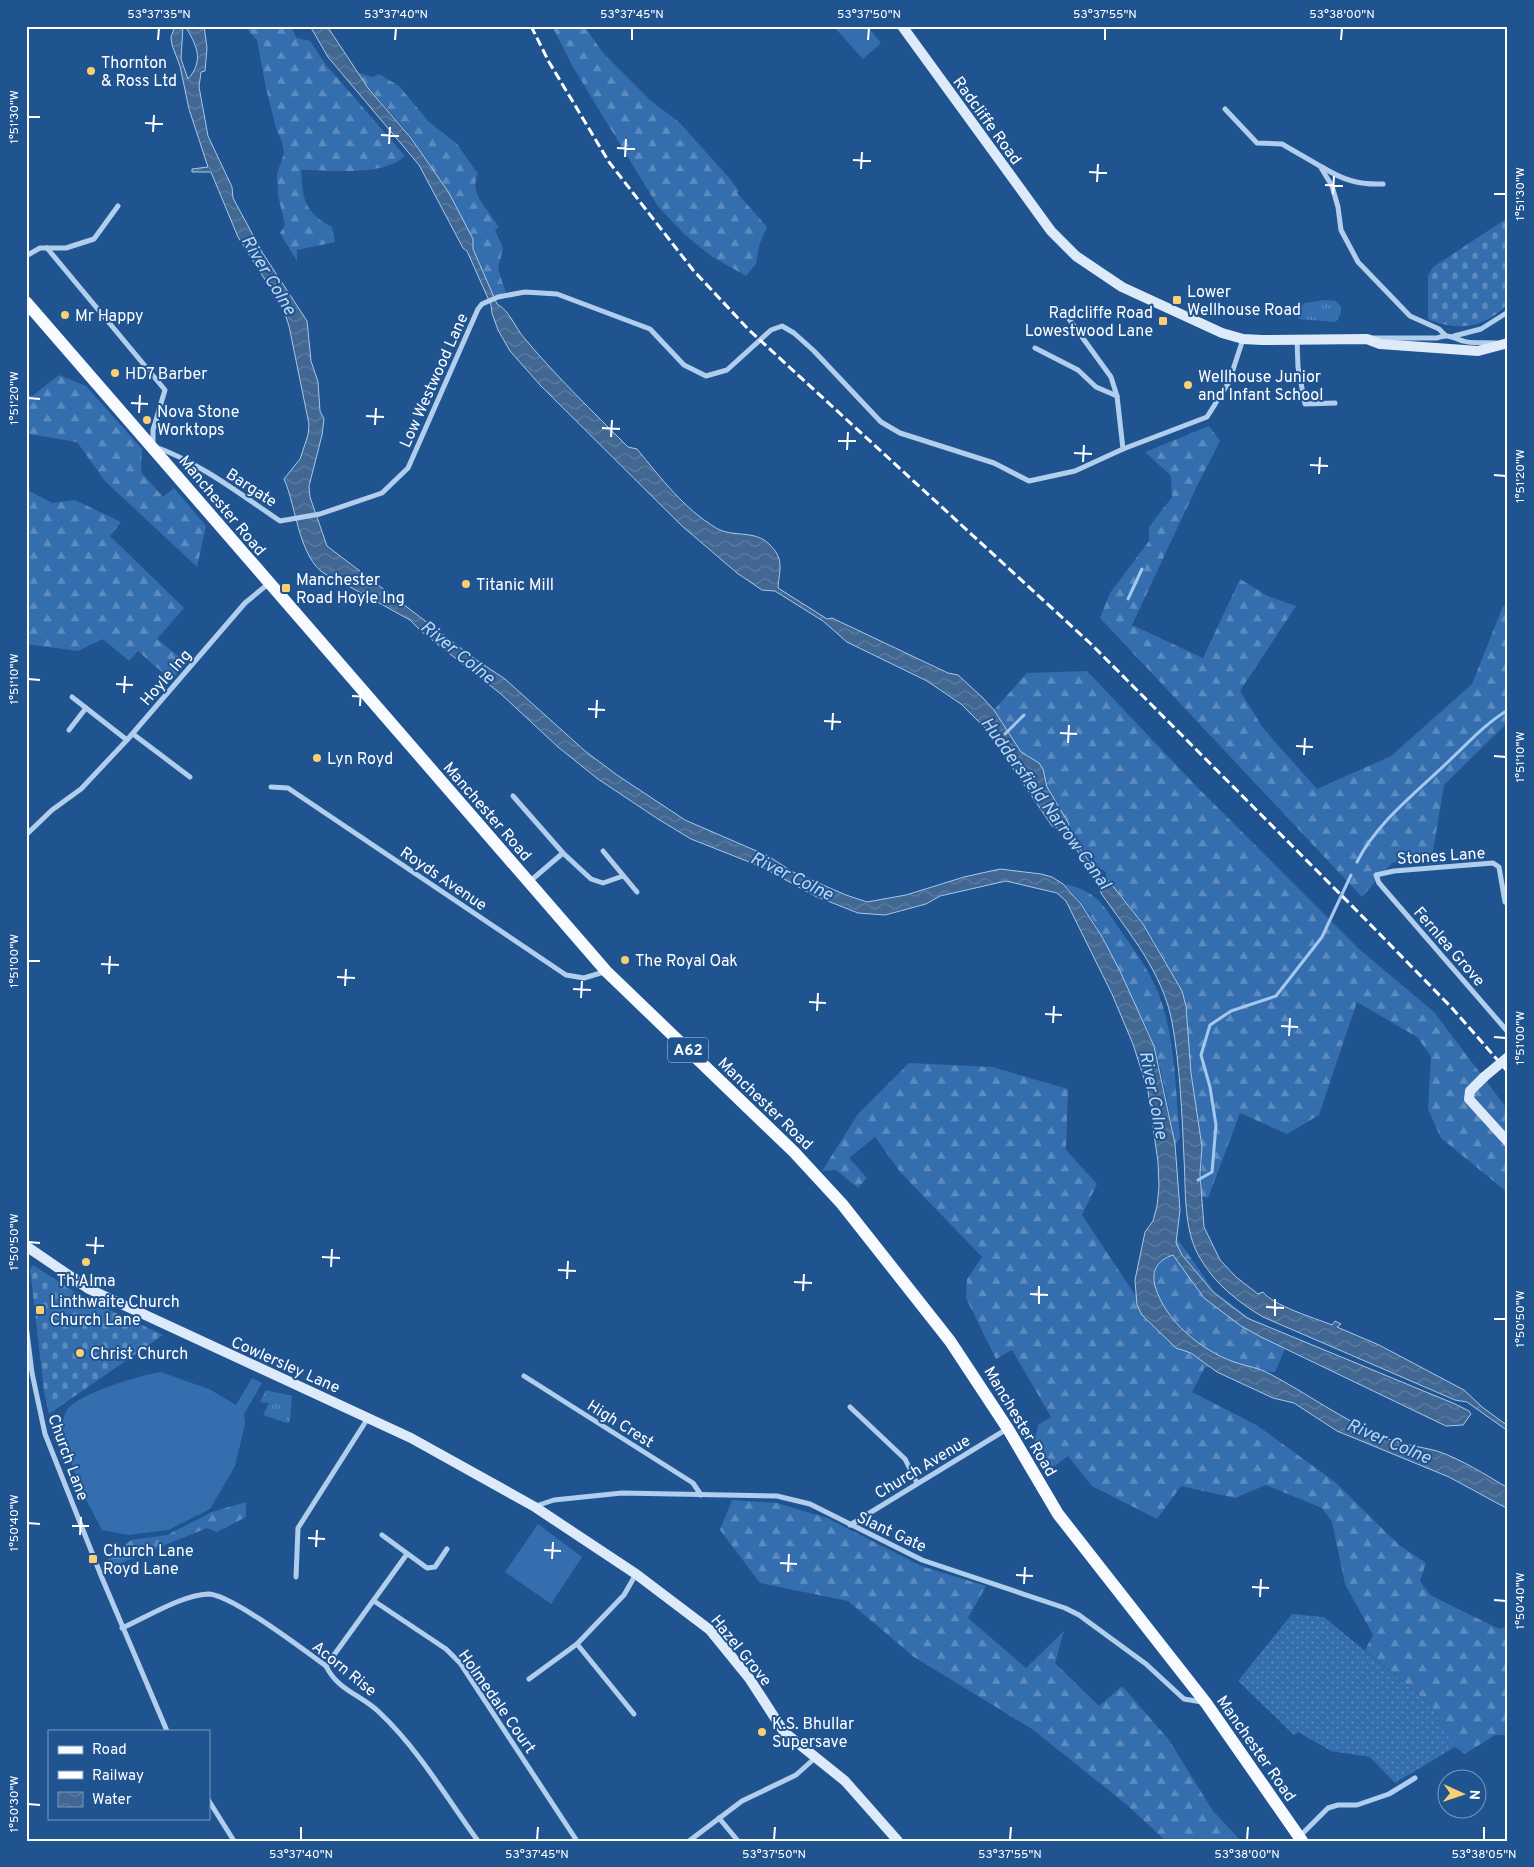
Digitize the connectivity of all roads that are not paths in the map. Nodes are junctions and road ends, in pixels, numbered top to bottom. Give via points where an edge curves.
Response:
1 (902, 26) edge
2 (1225, 109) dead end
3 (1320, 166) junction
4 (1383, 184) dead end
5 (118, 206) dead end
6 (47, 248) junction
7 (26, 256) edge
8 (26, 302) edge
9 (1508, 312) edge
10 (1070, 319) dead end
11 (1445, 335) junction
12 (1454, 336) junction
13 (1242, 339) junction
14 (1366, 339) junction
15 (1297, 340) junction
16 (1508, 343) edge
17 (1035, 348) dead end
18 (1117, 396) junction
19 (1335, 403) dead end
20 (153, 446) junction
21 (1123, 450) junction
22 (343, 507) joint
23 (269, 583) junction
24 (72, 696) dead end
25 (86, 708) junction
26 (68, 730) dead end
27 (133, 734) junction
28 (127, 740) junction
29 (190, 777) dead end
30 (271, 787) dead end
31 (514, 796) dead end
32 (26, 835) edge
33 (603, 851) dead end
34 (563, 853) junction
35 (1376, 875) joint
36 (623, 876) junction
37 (529, 883) junction
38 (637, 892) dead end
39 (1508, 904) edge
40 (606, 971) junction
41 (1508, 1032) edge
42 (1508, 1057) edge
43 (1508, 1142) edge
44 (26, 1247) edge
45 (26, 1325) edge
46 (524, 1376) dead end
47 (850, 1407) dead end
48 (368, 1418) junction
49 (1008, 1429) junction
50 (917, 1483) junction
51 (701, 1495) junction
52 (536, 1506) junction
53 (850, 1525) junction
54 (382, 1535) dead end
55 (447, 1549) dead end
56 (407, 1554) junction
57 (636, 1574) junction
58 (296, 1577) dead end
59 (374, 1601) junction
60 (122, 1628) junction
61 (577, 1644) junction
62 (326, 1666) junction
63 (529, 1679) dead end
64 (1206, 1703) junction
65 (634, 1714) dead end
66 (167, 1730) edge
67 (815, 1758) junction
68 (1415, 1778) dead end
69 (210, 1803) edge
70 (719, 1818) junction
71 (1301, 1839) edge
72 (234, 1841) edge
73 (478, 1841) edge
74 (577, 1841) edge
75 (689, 1841) edge
76 (738, 1841) edge
77 (898, 1841) edge

1 - 13 street, Radcliffe Road via 1051,232 1076,256 1122,287
2 - 3 street via 1257,144 1282,144
3 - 4 street via 1363,185
3 - 11 street via 1332,186 1341,230 1358,262 1410,316
5 - 6 street via 94,239 66,248
6 - 7 street
6 - 20 street via 165,390 153,430
8 - 20 main road, Manchester Road / A62
9 - 12 street via 1481,329
10 - 18 street via 1111,377
11 - 12 street
11 - 14 street via 1437,338
12 - 16 street via 1464,342
13 - 15 street
13 - 21 street, Low Westwood Lane via 1229,382 1207,417
14 - 15 street
14 - 16 street via 1380,344 1478,351
15 - 19 street via 1305,404
17 - 18 street via 1078,370 1096,387
18 - 21 street
20 - 22 street, Bargate via 213,477 280,520
20 - 23 main road, Manchester Road / A62
21 - 22 street, Low Westwood Lane via 1075,471 1029,481 994,462 900,433 882,422 814,351 782,326 772,330 727,370 706,376 684,365 650,329 557,294 525,292 498,297 478,309 408,468 382,493
23 - 27 street, Hoyle Ing via 245,603
23 - 37 main road, Manchester Road / A62
24 - 25 street
25 - 26 street
25 - 28 street
27 - 28 street, Hoyle Ing
27 - 29 street
28 - 32 street, Hoyle Ing via 81,789
30 - 40 street, Royds Avenue via 288,788 566,976 584,978
31 - 34 street
33 - 36 street
34 - 36 street via 591,879 603,882
34 - 37 street
35 - 39 street, Stones Lane via 1493,863 1499,867
35 - 41 street, Fernlea Grove via 1379,883
36 - 38 street
37 - 40 main road, Manchester Road / A62
40 - 49 main road, Manchester Road / A62 via 794,1152 842,1204 950,1342
42 - 43 street, bridge via 1470,1091 1470,1100
44 - 48 street, Cowlersley Lane via 89,1289
45 - 60 street, Church Lane via 43,1427
46 - 51 street, High Crest via 693,1483
47 - 50 street via 905,1459
48 - 52 street, Cowlersley Lane
48 - 58 street via 298,1528
49 - 50 street, Church Avenue
49 - 64 main road, Manchester Road / A62 via 1058,1514
50 - 53 street, Church Avenue
51 - 52 street, Slant Gate via 622,1493 554,1500
51 - 53 street, Slant Gate via 777,1496 810,1504
52 - 57 street, Hazel Grove
53 - 64 street, Slant Gate via 922,1560 1066,1608 1146,1664 1184,1699
54 - 56 street
55 - 56 street via 435,1567 427,1568
56 - 59 street
57 - 61 street via 624,1595
57 - 67 street, Hazel Grove via 710,1630 748,1678 784,1732
59 - 62 street
59 - 74 street, Holmedale Court via 446,1649 460,1663
60 - 62 street, Acorn Rise via 180,1601 209,1594 234,1603
60 - 66 street, Church Lane
61 - 63 street
61 - 65 street
62 - 73 street, Acorn Rise via 333,1679 379,1712 415,1752
64 - 71 main road, Manchester Road / A62
67 - 70 street via 796,1775 742,1802
67 - 77 street, Hazel Grove via 845,1781
68 - 71 street via 1389,1794 1357,1805 1328,1808
69 - 72 street
70 - 75 street
70 - 76 street

